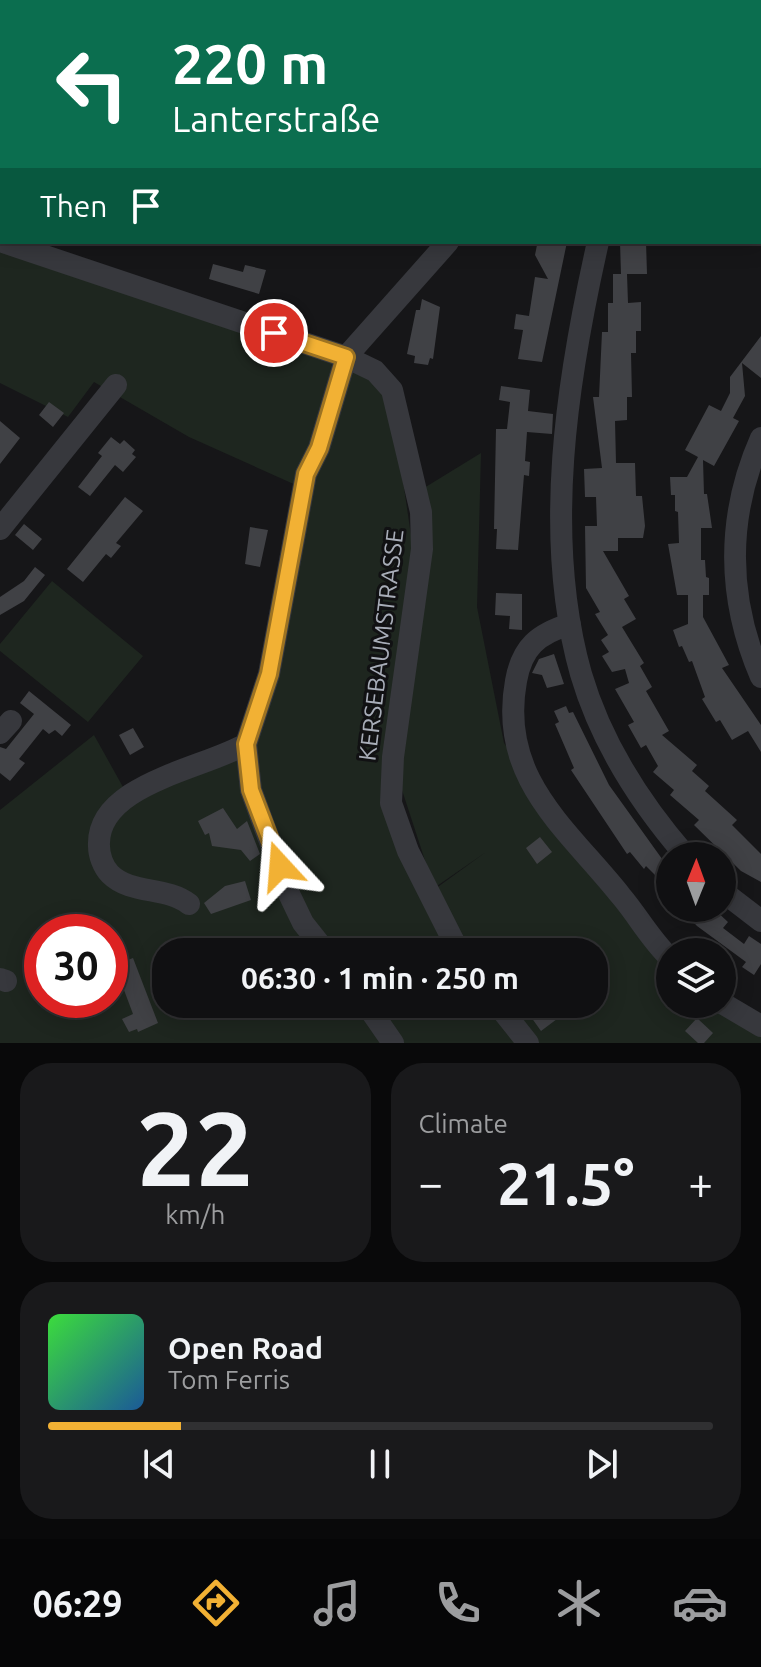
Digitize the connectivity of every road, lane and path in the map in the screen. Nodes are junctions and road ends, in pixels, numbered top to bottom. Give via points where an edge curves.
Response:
1 (9, 244) edge
2 (446, 244) edge
3 (598, 244) edge
4 (346, 357) junction
5 (116, 385) dead end
6 (761, 438) edge
7 (0, 529) edge
8 (570, 624) junction
9 (761, 677) edge
10 (246, 744) junction
11 (675, 842) edge
12 (736, 902) edge
13 (189, 904) dead end
14 (761, 921) edge
15 (315, 938) edge
16 (452, 938) edge
17 (656, 941) edge
18 (736, 1011) edge
19 (376, 1018) edge
20 (508, 1018) edge
21 (761, 1026) edge
22 (393, 1043) edge
23 (528, 1043) edge

1 - 4 street, KERSEBAUMSTRASSE
2 - 4 street
3 - 8 street via 572,378 565,458 563,553
4 - 10 street via 306,474 269,674
4 - 16 street, KERSEBAUMSTRASSE via 375,371 392,390 421,512 422,549 391,803 408,851
5 - 7 street
6 - 9 street via 742,492 734,549 739,612
8 - 11 street via 582,675 610,745 643,802
8 - 17 street via 546,631 525,652 515,686 515,739 542,804
10 - 13 street via 134,791 102,824 99,850 109,873 121,882 162,891
10 - 15 street via 251,790 290,896
12 - 14 street
18 - 21 street
19 - 22 street
20 - 23 street

